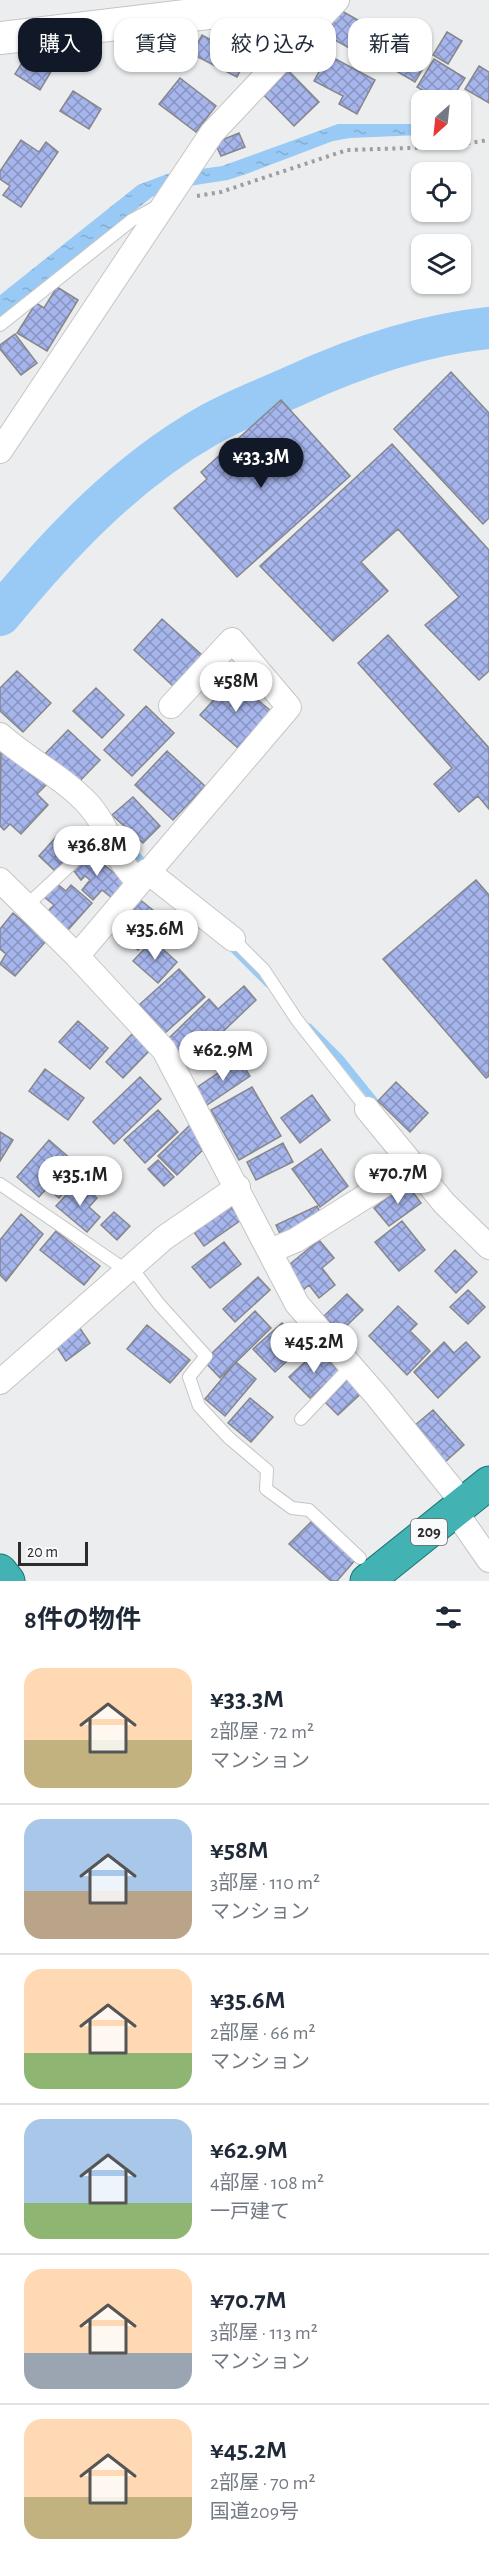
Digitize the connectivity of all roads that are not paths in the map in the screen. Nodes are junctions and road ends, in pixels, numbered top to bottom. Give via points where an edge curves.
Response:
1 (162, 0) edge
2 (319, 0) edge
3 (337, 0) edge
4 (190, 15) junction
5 (0, 38) edge
6 (167, 201) junction
7 (0, 325) edge
8 (0, 451) edge
9 (171, 706) dead end
10 (0, 735) edge
11 (111, 842) junction
12 (143, 877) junction
13 (0, 880) edge
14 (26, 906) junction
15 (233, 939) joint
16 (77, 956) junction
17 (367, 1109) joint
18 (414, 1166) junction
19 (0, 1185) edge
20 (238, 1187) junction
21 (489, 1247) edge
22 (270, 1251) junction
23 (129, 1269) junction
24 (351, 1366) junction
25 (0, 1382) edge
26 (301, 1419) dead end
27 (489, 1483) edge
28 (460, 1507) junction
29 (489, 1560) edge
30 (364, 1570) edge
31 (0, 1571) edge
32 (8, 1581) edge

1 - 4 street
2 - 4 street
3 - 6 street via 212,133
4 - 5 street
6 - 7 lane via 132,220
6 - 8 street
9 - 12 street via 232,640 289,707
10 - 11 street via 88,804
11 - 12 street via 124,865
11 - 14 lane via 80,856
12 - 15 street
12 - 16 street
13 - 14 street
14 - 16 street
15 - 17 lane via 264,970 297,1020
16 - 20 street via 164,1050
17 - 18 street
18 - 21 street via 444,1203
18 - 22 street via 306,1234
19 - 23 lane
20 - 22 street
20 - 23 street via 164,1238
22 - 24 street via 297,1304
23 - 25 street
23 - 30 lane via 206,1356 189,1377 199,1406 267,1470 266,1489 292,1508 309,1510
24 - 26 lane
24 - 28 street
27 - 28 highway, 209
28 - 29 street
28 - 30 highway, 209
31 - 32 highway

